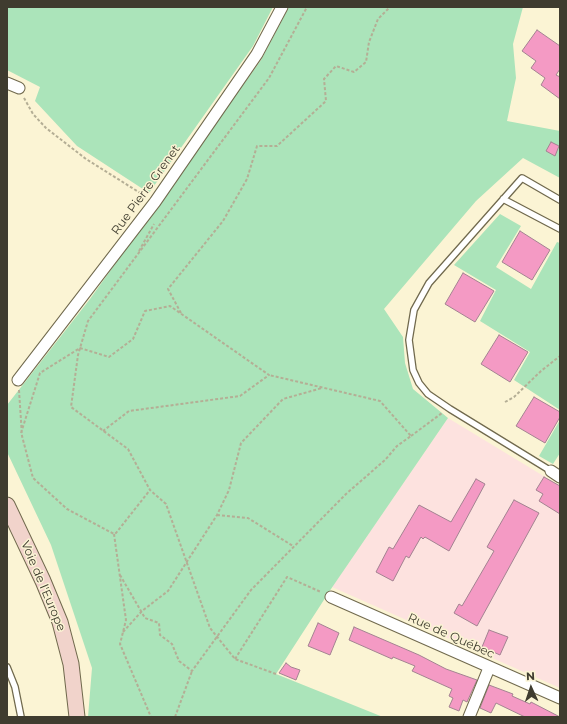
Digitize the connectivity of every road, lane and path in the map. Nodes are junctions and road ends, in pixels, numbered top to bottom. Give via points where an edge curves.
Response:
1 (282, 7) edge
2 (307, 7) edge
3 (390, 7) edge
4 (7, 83) edge
5 (19, 88) joint
6 (503, 199) junction
7 (560, 200) edge
8 (155, 202) junction
9 (560, 229) edge
10 (182, 314) junction
11 (80, 348) junction
12 (560, 356) edge
13 (269, 375) junction
14 (18, 380) joint
15 (323, 388) junction
16 (505, 402) dead end
17 (448, 408) junction
18 (103, 431) junction
19 (21, 433) junction
20 (411, 436) junction
21 (555, 474) edge
22 (150, 490) junction
23 (7, 505) edge
24 (217, 515) junction
25 (7, 525) edge
26 (114, 534) junction
27 (294, 547) junction
28 (186, 560) junction
29 (120, 575) junction
30 (331, 597) joint
31 (142, 611) junction
32 (123, 632) junction
33 (216, 636) junction
34 (235, 659) junction
35 (7, 667) edge
36 (489, 668) junction
37 (192, 671) junction
38 (276, 674) dead end
39 (560, 698) edge
40 (21, 717) edge
41 (70, 717) edge
42 (77, 717) edge
43 (151, 717) edge
44 (175, 717) edge
45 (469, 717) edge

1 - 8 street, Rue Pierre Grenet via 257,54
2 - 11 path via 269,78 88,321
3 - 10 path via 378,19 369,42 366,62 354,72 336,66 324,79 326,101 278,146 257,146 247,179 223,221 168,289
4 - 5 street
5 - 8 path via 33,114 46,128 86,159
6 - 7 lane via 522,178
6 - 9 lane
6 - 17 lane via 429,283 414,310 408,340 413,370 428,394
8 - 14 street, Rue Pierre Grenet
10 - 11 path via 170,306 145,311 133,339 109,357
10 - 13 path
11 - 18 path via 71,407
11 - 19 path via 40,373
12 - 16 path
13 - 15 path
13 - 18 path via 240,396 129,411
14 - 19 path
15 - 20 path via 380,401
15 - 24 path via 283,399 240,443 229,490
17 - 20 path
17 - 21 lane
18 - 22 path via 128,449
19 - 26 path via 33,478 67,509
20 - 27 path via 346,494
22 - 26 path
22 - 28 path via 166,504
23 - 42 main road, Voie de l'Europe via 60,622 71,664
24 - 27 path via 248,518
24 - 28 path
25 - 41 main road, Voie de l'Europe via 32,575 50,620 66,682
26 - 29 path
27 - 33 path via 251,590
28 - 31 path via 168,591
28 - 33 path via 210,628
29 - 31 path
29 - 32 path via 126,620
30 - 34 path via 287,577
30 - 36 street, Rue de Québec
31 - 32 path
31 - 37 path via 145,618 159,623 160,635 172,644 179,660
32 - 43 path via 120,644
33 - 34 path
33 - 37 path
34 - 38 path
35 - 40 lane via 15,687
36 - 39 street, Rue de Québec
36 - 45 street
37 - 44 path

